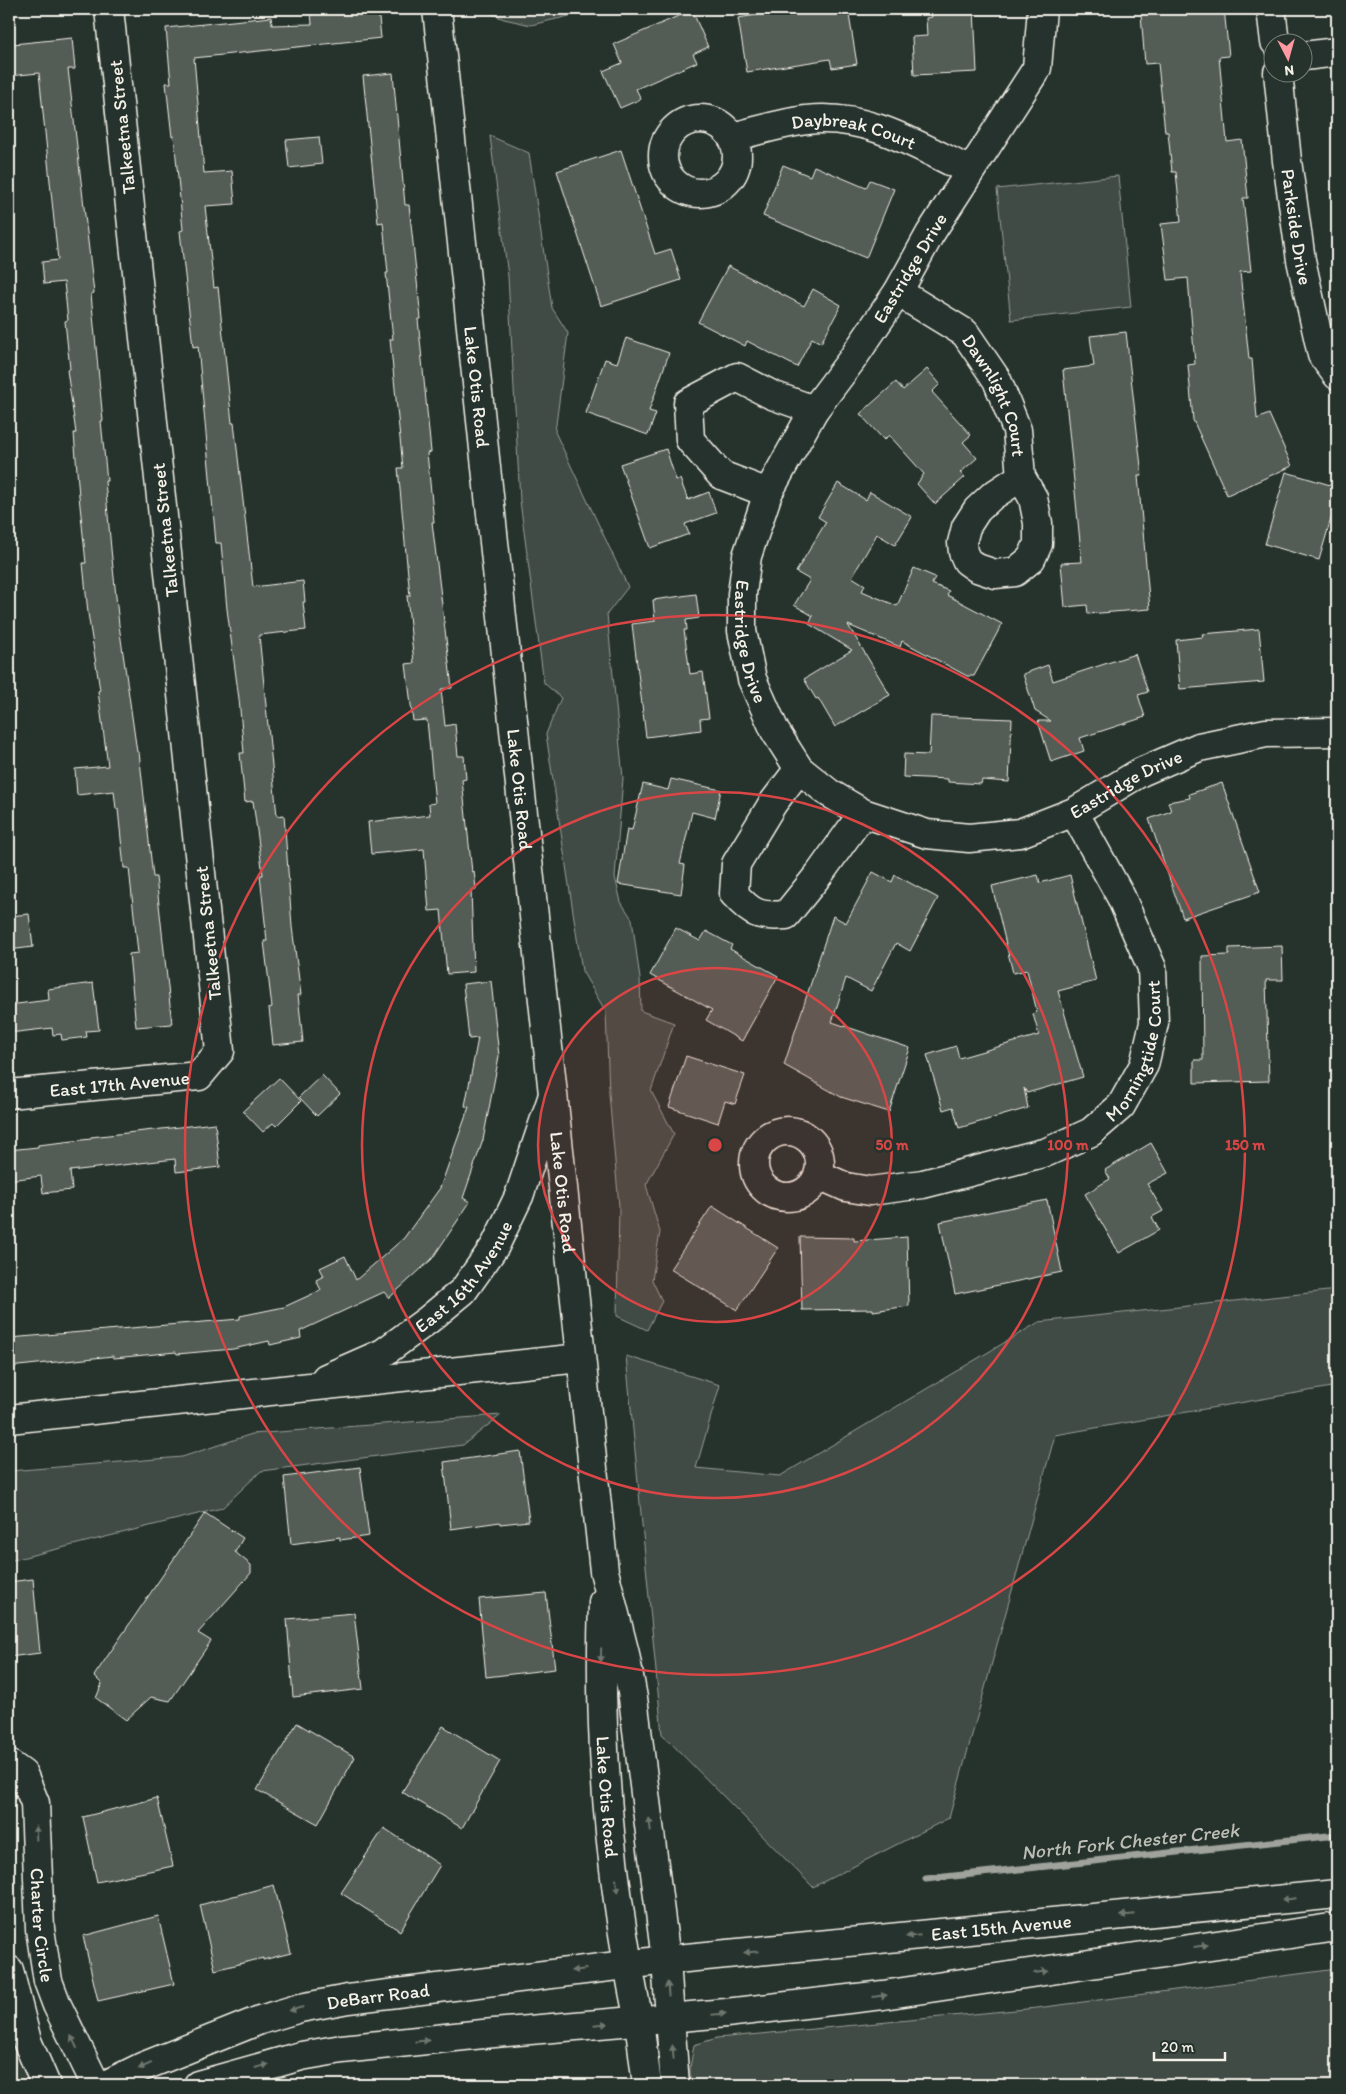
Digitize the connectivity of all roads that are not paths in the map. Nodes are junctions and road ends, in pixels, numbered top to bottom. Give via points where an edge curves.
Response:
1 (109, 9) edge
2 (437, 9) edge
3 (1042, 9) edge
4 (1271, 9) edge
5 (1274, 32) edge
6 (1337, 52) edge
7 (1314, 55) edge
8 (1279, 82) edge
9 (732, 137) dead end
10 (970, 171) junction
11 (898, 292) junction
12 (1337, 375) edge
13 (814, 410) junction
14 (1021, 477) dead end
15 (768, 493) junction
16 (1337, 732) edge
17 (799, 769) junction
18 (1074, 812) junction
19 (863, 814) junction
20 (220, 1051) joint
21 (9, 1094) edge
22 (552, 1098) junction
23 (819, 1175) dead end
24 (580, 1358) junction
25 (302, 1389) junction
26 (9, 1419) edge
27 (604, 1571) junction
28 (9, 1764) edge
29 (1337, 1894) edge
30 (1337, 1927) edge
31 (666, 1960) junction
32 (627, 1964) junction
33 (9, 1970) edge
34 (670, 2018) junction
35 (639, 2021) junction
36 (46, 2085) edge
37 (96, 2085) edge
38 (105, 2085) edge
39 (198, 2085) edge
40 (646, 2085) edge
41 (675, 2085) edge

1 - 20 street, Talkeetna Street
2 - 22 street, Lake Otis Road
3 - 10 street, Eastridge Drive via 1037,68
4 - 5 street
6 - 7 street
8 - 12 street, Parkside Drive via 1301,260 1322,355
9 - 10 street, Daybreak Court via 807,120 846,120 882,129
10 - 11 street, Eastridge Drive
11 - 13 street, Eastridge Drive
11 - 14 street, Dawnlight Court via 965,333 997,380 1017,430
13 - 15 street, Eastridge Drive
13 - 15 street via 772,395 737,377 688,403 690,440 721,475
15 - 17 street, Eastridge Drive via 747,556 742,631 752,679 775,731
16 - 18 street, Eastridge Drive via 1266,734 1199,747 1141,772
17 - 19 street, Eastridge Drive via 828,793
17 - 19 street via 773,803 736,864 734,894 746,908 765,917 786,915
18 - 19 street, Eastridge Drive via 1020,833 968,838 927,834
18 - 23 street, Morningtide Court via 1121,897 1152,968 1154,1023 1144,1066 1121,1106 1091,1132 1047,1152 923,1184 870,1190 846,1187
20 - 21 street, East 17th Avenue via 200,1076
22 - 24 street, Lake Otis Road
22 - 25 street, East 16th Avenue via 519,1196 495,1246 463,1291 383,1352
24 - 25 street, East 16th Avenue
24 - 27 street, Lake Otis Road
25 - 26 street, East 16th Avenue
31 -> 27 street, Lake Otis Road via 633,1698
27 -> 32 street, Lake Otis Road via 601,1700 604,1773
37 -> 28 street, Charter Circle via 48,1981 40,1930 35,1803 23,1774
29 -> 31 street, East 15th Avenue
34 -> 30 street via 883,1995
31 - 32 street, DeBarr Road
34 -> 31 street, Lake Otis Road
32 - 35 street, Lake Otis Road
32 -> 38 street, DeBarr Road via 348,1998 300,2008 260,2020
33 - 36 street, Charter Circle via 28,2041
34 - 35 street
41 -> 34 street, Lake Otis Road
39 -> 35 street via 300,2056 342,2049
35 - 40 street, Lake Otis Road

